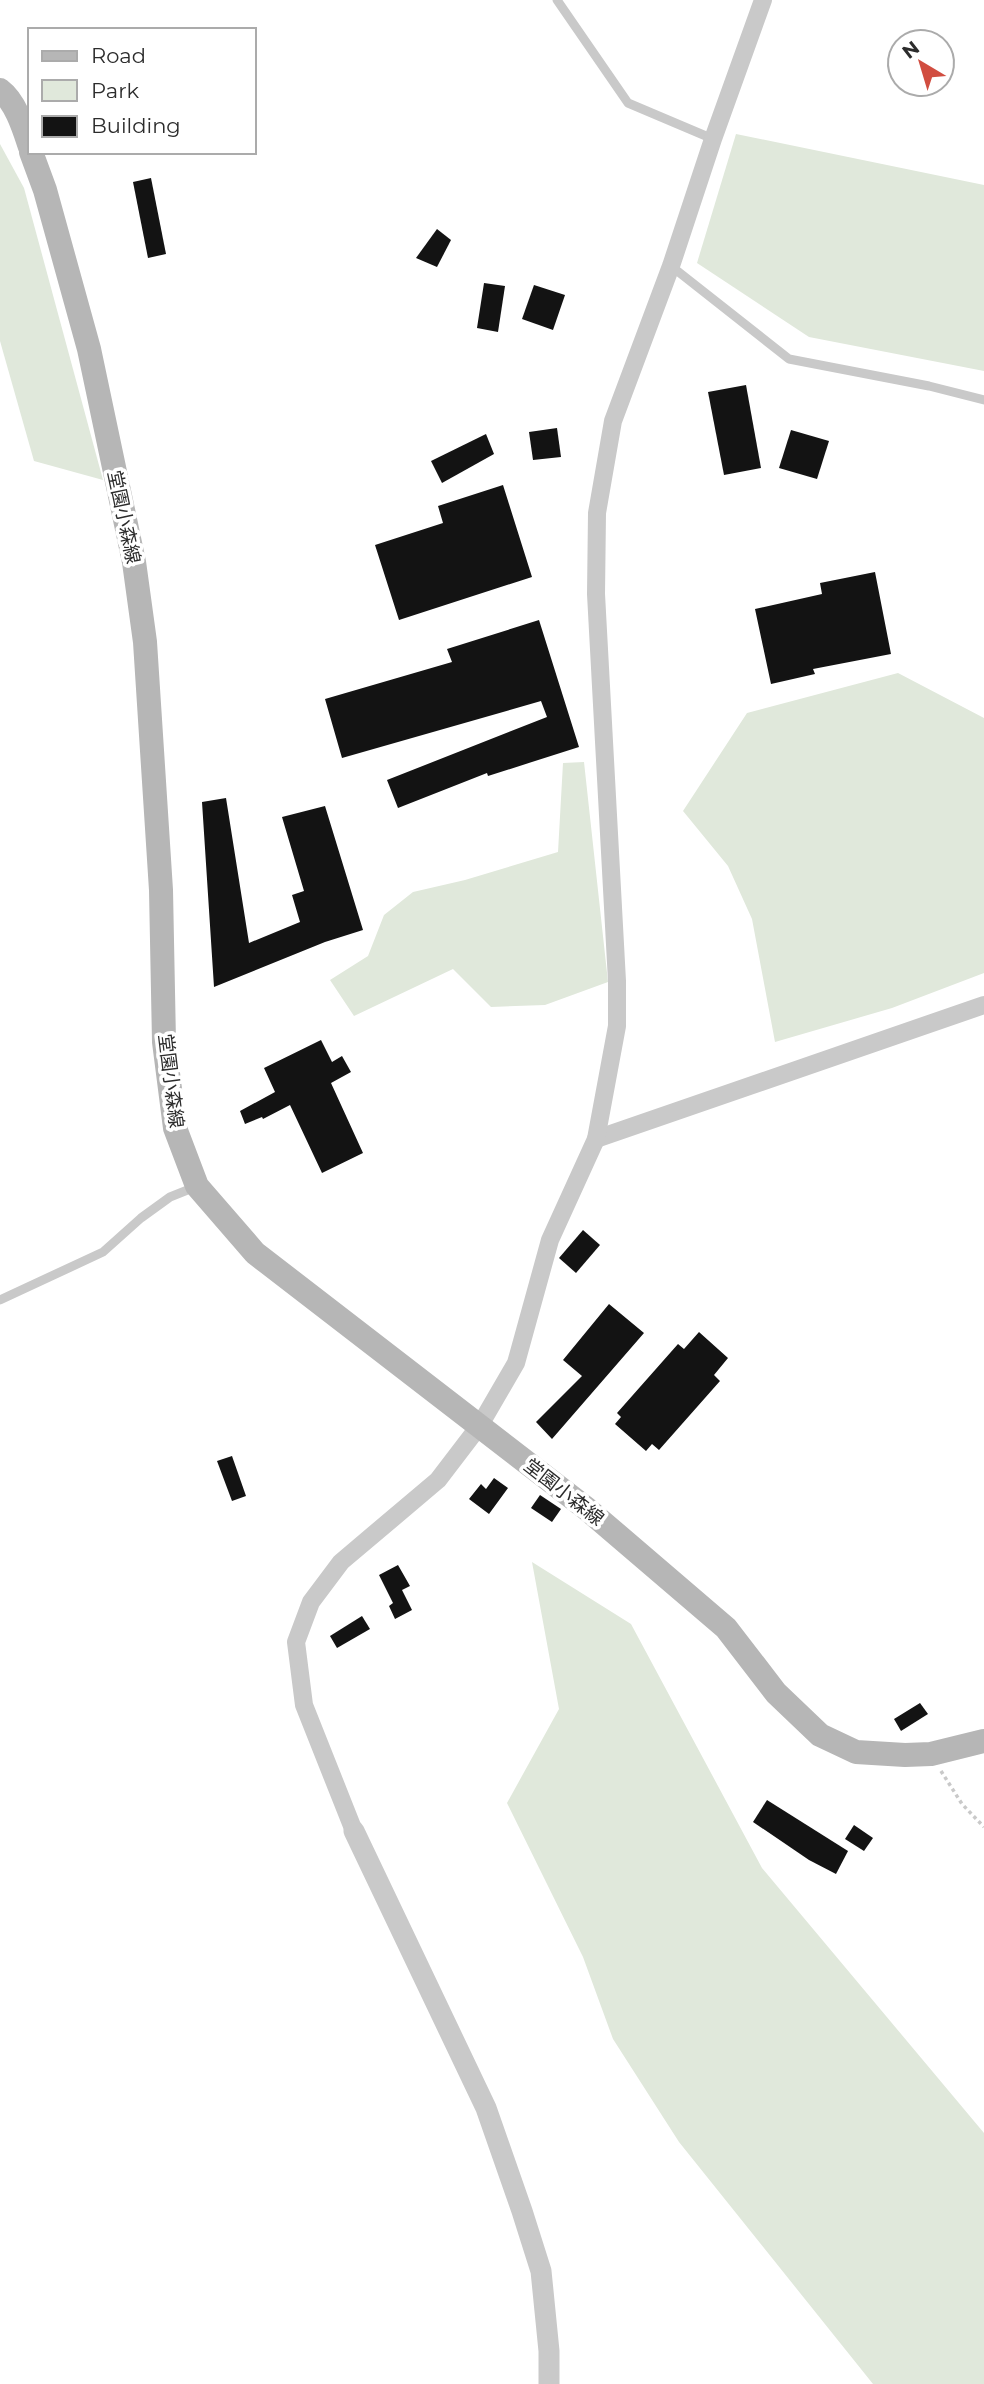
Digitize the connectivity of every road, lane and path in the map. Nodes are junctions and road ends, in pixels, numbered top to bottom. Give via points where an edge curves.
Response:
1 (557, 0) edge
2 (763, 0) edge
3 (0, 90) edge
4 (713, 139) junction
5 (28, 141) edge
6 (32, 154) edge
7 (671, 266) junction
8 (984, 400) edge
9 (984, 1005) edge
10 (596, 1139) junction
11 (197, 1186) junction
12 (0, 1300) edge
13 (480, 1425) junction
14 (984, 1741) edge
15 (931, 1754) junction
16 (984, 1827) edge
17 (354, 1831) joint
18 (549, 2384) edge

1 - 4 lane via 628,103
2 - 4 street
3 - 5 main road
4 - 7 street
6 - 11 main road, 堂園小森線 via 89,349 134,562 145,642 161,890 164,1042 174,1128
7 - 8 lane via 789,359
7 - 10 street via 614,421 597,513 596,594 617,1026
9 - 10 street
10 - 13 street via 550,1240 516,1363
11 - 12 lane via 170,1197 103,1252
11 - 13 main road, 堂園小森線 via 255,1252
13 - 15 main road, 堂園小森線 via 726,1628 776,1693 820,1735 856,1752
13 - 17 street via 438,1480 341,1562 311,1602 296,1642 304,1705
14 - 15 main road, 堂園小森線
15 - 16 path via 962,1804
17 - 18 street via 486,2108 518,2198 541,2271

